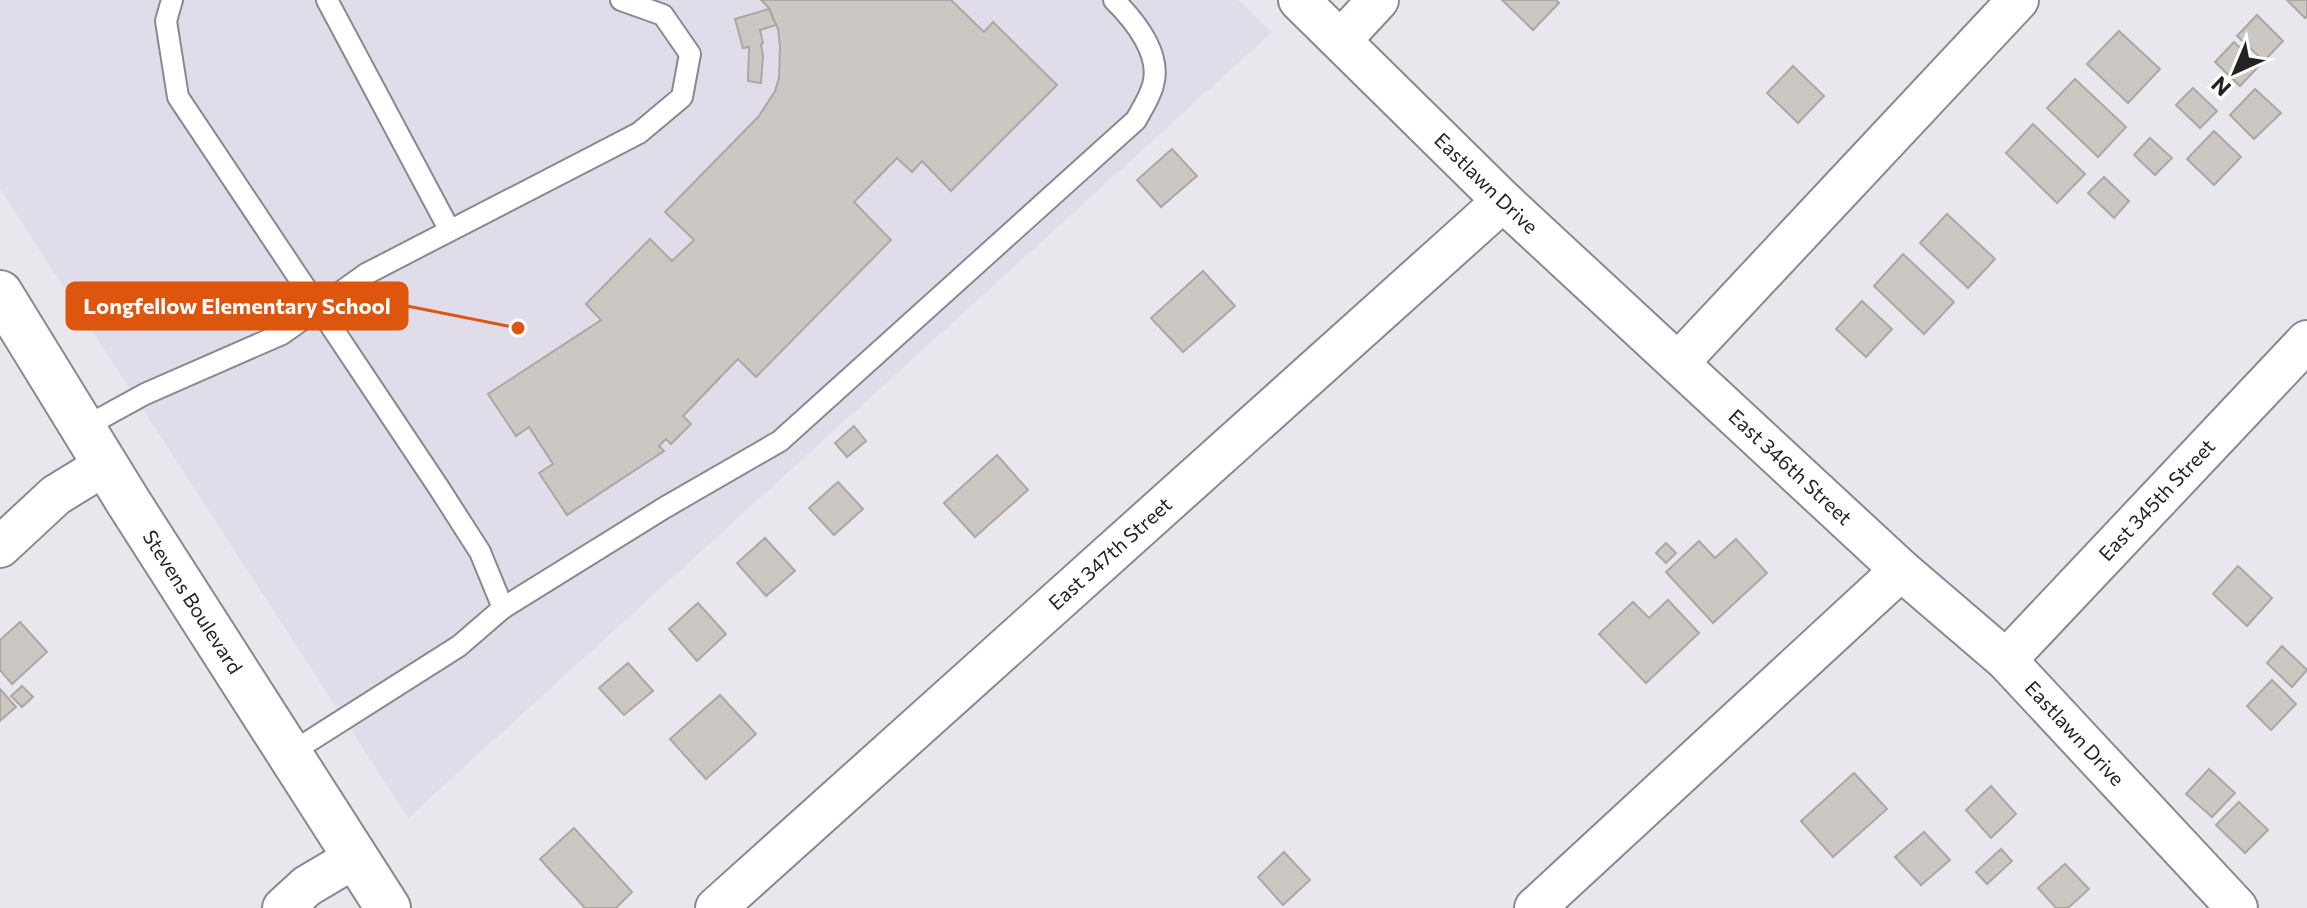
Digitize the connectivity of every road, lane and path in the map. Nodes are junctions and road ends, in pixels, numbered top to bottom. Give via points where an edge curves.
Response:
1 (172, 0) edge
2 (327, 0) edge
3 (621, 0) edge
4 (1114, 0) edge
5 (1299, 0) edge
6 (1378, 0) edge
7 (2018, 0) edge
8 (1341, 40) junction
9 (1503, 201) junction
10 (449, 229) junction
11 (0, 293) edge
12 (319, 308) junction
13 (2307, 341) edge
14 (1678, 363) junction
15 (83, 428) junction
16 (105, 465) junction
17 (0, 547) edge
18 (1901, 570) junction
19 (503, 608) junction
20 (2006, 660) junction
21 (289, 754) junction
22 (356, 857) junction
23 (283, 908) edge
24 (388, 908) edge
25 (716, 908) edge
26 (1535, 908) edge
27 (2237, 908) edge

1 - 12 lane via 166,21 178,97
2 - 10 lane
3 - 10 lane via 663,15 690,54 682,97 639,133
4 - 19 lane via 1151,50 1154,83 1136,120 780,441
5 - 8 street, Eastlawn Drive
6 - 8 street
7 - 14 street
8 - 9 street, Eastlawn Drive
9 - 14 street, Eastlawn Drive
9 - 25 street, East 347th Street
10 - 12 lane via 366,274
11 - 15 street, Stevens Boulevard
12 - 15 lane via 282,334 145,394
12 - 19 lane via 480,552
13 - 20 street, East 345th Street
14 - 18 street, East 346th Street
15 - 16 street, Stevens Boulevard
16 - 17 street via 56,495
16 - 21 street, Stevens Boulevard
18 - 20 street, Eastlawn Drive
18 - 26 street
19 - 21 lane via 459,646
20 - 27 street, Eastlawn Drive
21 - 22 street, Stevens Boulevard
22 - 23 street via 307,886
22 - 24 street, Stevens Boulevard

